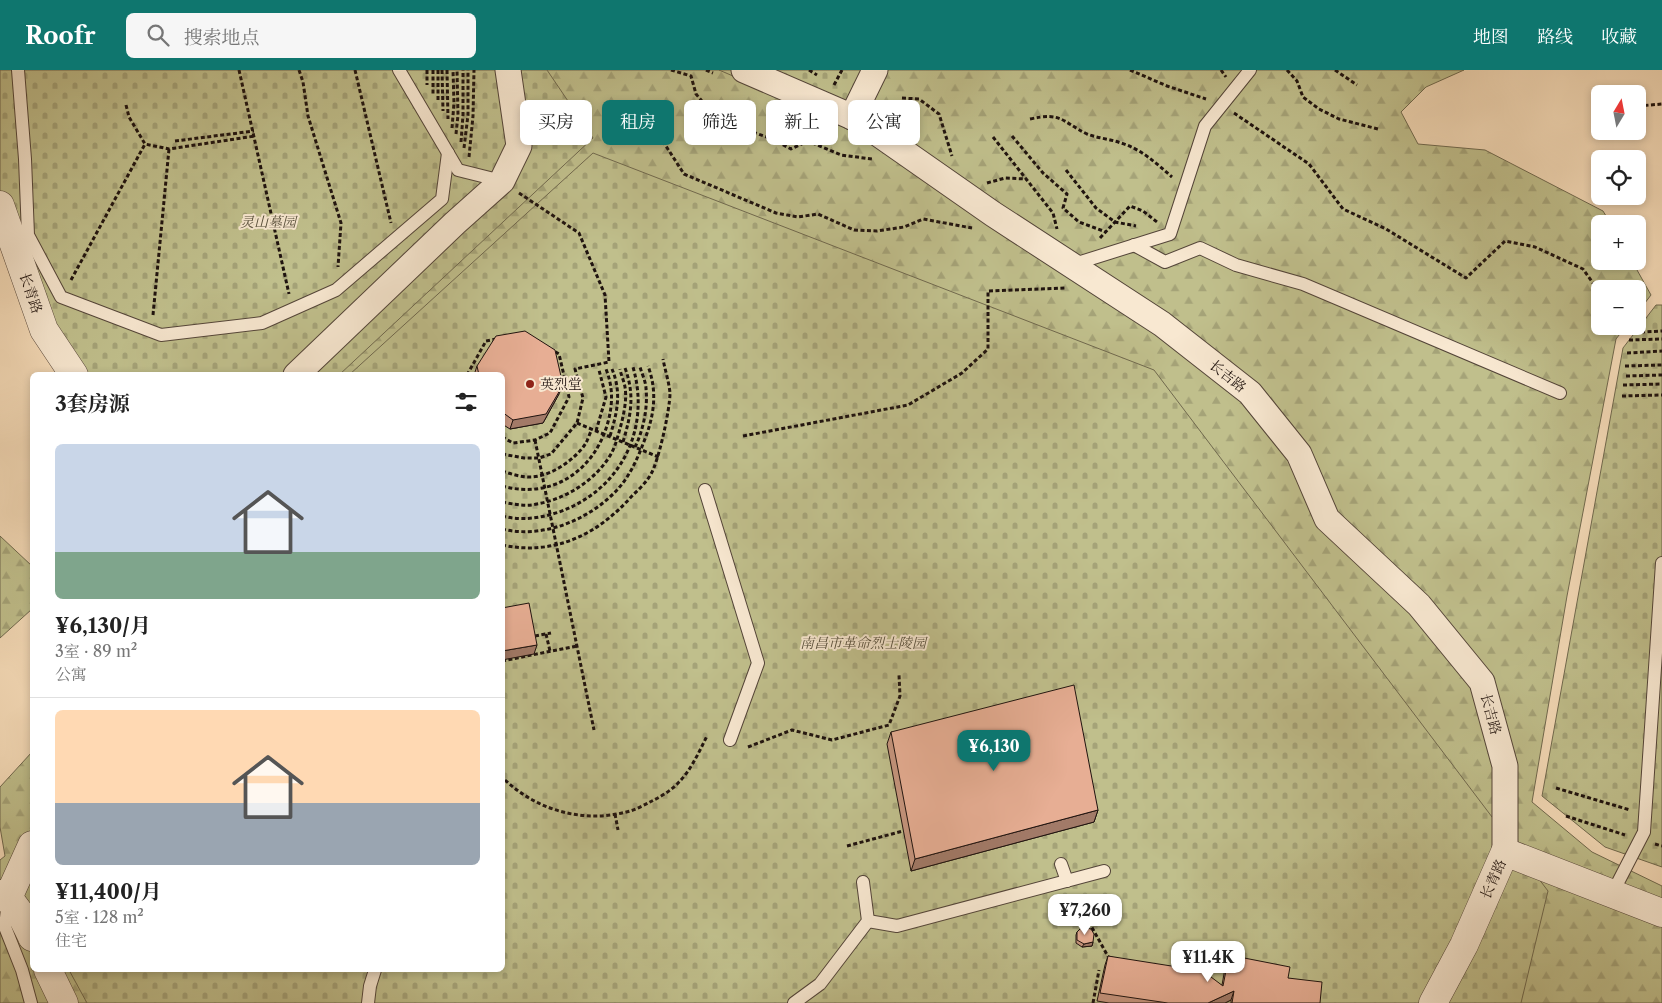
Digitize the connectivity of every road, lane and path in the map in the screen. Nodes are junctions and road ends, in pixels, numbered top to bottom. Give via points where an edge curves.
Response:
1 (18, 70) edge
2 (240, 70) edge
3 (299, 70) edge
4 (355, 70) edge
5 (399, 70) edge
6 (442, 70) edge
7 (447, 70) edge
8 (453, 70) edge
9 (457, 70) edge
10 (463, 70) edge
11 (468, 70) edge
12 (474, 70) edge
13 (508, 70) edge
14 (671, 70) edge
15 (706, 70) edge
16 (744, 70) edge
17 (819, 70) edge
18 (842, 70) edge
19 (875, 70) edge
20 (1130, 70) edge
21 (1250, 70) edge
22 (1287, 70) edge
23 (1335, 70) edge
24 (812, 71) edge
25 (713, 73) dead end
26 (1357, 85) dead end
27 (833, 86) dead end
28 (902, 98) dead end
29 (860, 100) edge
30 (1662, 104) edge
31 (126, 105) dead end
32 (1222, 105) junction
33 (1646, 105) edge
34 (424, 112) junction
35 (443, 114) junction
36 (448, 114) junction
37 (454, 114) junction
38 (458, 115) junction
39 (465, 115) junction
40 (848, 115) edge
41 (473, 116) junction
42 (1030, 119) dead end
43 (1378, 129) dead end
44 (254, 131) junction
45 (255, 136) junction
46 (1012, 136) dead end
47 (993, 137) dead end
48 (175, 141) dead end
49 (145, 144) junction
50 (665, 145) edge
51 (893, 145) edge
52 (169, 149) junction
53 (873, 159) dead end
54 (955, 160) dead end
55 (455, 162) junction
56 (1066, 170) dead end
57 (1026, 179) junction
58 (502, 181) junction
59 (984, 183) dead end
60 (1185, 189) junction
61 (0, 205) edge
62 (1115, 222) junction
63 (978, 230) dead end
64 (1058, 232) dead end
65 (1106, 232) junction
66 (1170, 234) junction
67 (395, 239) junction
68 (1094, 244) dead end
69 (1134, 245) junction
70 (1071, 265) junction
71 (1096, 281) junction
72 (1591, 281) edge
73 (336, 290) junction
74 (61, 297) junction
75 (292, 310) junction
76 (1662, 331) edge
77 (152, 332) junction
78 (1646, 332) edge
79 (503, 338) edge
80 (1662, 339) edge
81 (1629, 340) dead end
82 (552, 349) edge
83 (1662, 351) edge
84 (1627, 354) dead end
85 (662, 359) dead end
86 (1662, 365) edge
87 (648, 366) dead end
88 (1625, 366) dead end
89 (633, 367) dead end
90 (640, 367) dead end
91 (625, 368) dead end
92 (606, 369) dead end
93 (620, 369) dead end
94 (599, 370) dead end
95 (612, 370) dead end
96 (72, 372) edge
97 (299, 372) edge
98 (469, 372) edge
99 (1662, 375) edge
100 (1626, 376) dead end
101 (1662, 384) edge
102 (1623, 385) dead end
103 (1560, 393) dead end
104 (1662, 395) edge
105 (1622, 396) dead end
106 (577, 423) junction
107 (592, 429) junction
108 (596, 430) junction
109 (604, 434) junction
110 (610, 436) junction
111 (743, 436) dead end
112 (505, 439) edge
113 (617, 439) junction
114 (535, 440) junction
115 (623, 442) junction
116 (629, 445) junction
117 (635, 447) junction
118 (641, 449) junction
119 (505, 455) edge
120 (659, 457) junction
121 (539, 458) junction
122 (505, 473) edge
123 (542, 476) junction
124 (505, 487) edge
125 (545, 488) junction
126 (705, 490) dead end
127 (548, 501) junction
128 (505, 503) edge
129 (550, 515) junction
130 (505, 517) edge
131 (553, 528) junction
132 (505, 530) edge
133 (556, 544) junction
134 (505, 545) edge
135 (1662, 563) edge
136 (551, 633) dead end
137 (546, 634) junction
138 (535, 636) edge
139 (577, 646) junction
140 (550, 652) junction
141 (505, 660) edge
142 (899, 675) dead end
143 (594, 730) dead end
144 (707, 736) dead end
145 (730, 740) dead end
146 (748, 748) dead end
147 (505, 780) dead end
148 (1556, 788) dead end
149 (615, 814) junction
150 (1645, 815) junction
151 (1566, 816) dead end
152 (618, 830) dead end
153 (903, 831) dead end
154 (1640, 839) junction
155 (847, 846) dead end
156 (1662, 846) edge
157 (30, 849) edge
158 (1505, 852) junction
159 (1061, 864) dead end
160 (1104, 871) dead end
161 (1067, 881) junction
162 (863, 882) dead end
163 (1039, 889) junction
164 (1612, 894) junction
165 (4, 896) edge
166 (1662, 913) edge
167 (868, 922) junction
168 (30, 933) edge
169 (1119, 962) edge
170 (1099, 970) dead end
171 (49, 972) edge
172 (374, 972) edge
173 (31, 1003) edge
174 (64, 1003) edge
175 (368, 1003) edge
176 (794, 1003) edge
177 (1093, 1003) edge
178 (1433, 1003) edge

1 - 74 lane via 28,235
2 - 44 path
3 - 73 path via 308,116 341,223
4 - 67 path
5 - 34 lane
6 - 35 path
7 - 36 path
8 - 37 path
9 - 38 path
10 - 39 path
11 - 39 path
12 - 41 path
13 - 58 street via 520,146
14 - 53 path via 691,76 696,94 717,120 791,149 808,141 841,156
15 - 25 path
16 - 40 street, 长吉路
17 - 24 path via 817,75
18 - 27 path
19 - 29 street
20 - 32 path
21 - 32 lane
22 - 43 path via 1298,81 1304,97 1319,109 1339,120
23 - 26 path
28 - 54 path via 919,99 939,114
30 - 33 path
31 - 49 path
32 - 60 lane via 1205,126
32 - 72 path via 1309,164 1343,209 1386,230 1466,278 1505,241 1535,247 1583,270
34 - 35 path
34 - 55 lane
35 - 36 path
36 - 37 path
36 - 55 path
37 - 38 path
37 - 55 path
38 - 39 path
38 - 55 path
39 - 41 path
39 - 55 path
41 - 55 path
42 - 60 path via 1047,115 1060,118 1088,134 1122,143 1150,157
44 - 45 path
44 - 48 path
45 - 52 path
45 - 75 path
46 - 65 path via 1042,173 1067,194 1063,208 1079,222
47 - 57 path
49 - 52 path
49 - 74 path
50 - 63 path via 684,174 776,214 798,217 818,214 854,230 904,227 923,219
51 - 70 street, 长吉路
52 - 77 path
55 - 58 lane
55 - 67 lane via 442,199
56 - 62 path via 1096,208
57 - 59 path via 1004,178
57 - 64 path via 1053,213
58 - 97 street
58 - 106 path via 579,233 604,295 609,362 575,369 583,398
60 - 66 lane
61 - 96 street, 长青路 via 44,330
62 - 65 path
62 - 66 path
62 - 66 path via 1130,206 1143,211
65 - 68 path
66 - 69 lane
67 - 73 lane
69 - 70 lane
69 - 103 lane via 1166,262 1200,248 1236,266 1303,284
70 - 71 street, 长吉路
71 - 111 path via 1069,288 988,291 988,350 962,373 908,405
71 - 158 street, 长吉路 via 1162,324 1250,393 1299,454 1326,518 1419,604 1482,682 1505,766
73 - 75 lane
74 - 77 lane
75 - 77 lane via 262,323 161,336
76 - 78 path
79 - 98 path via 486,341
80 - 81 path
82 - 114 path via 559,354 569,397 550,433
83 - 84 path
85 - 120 path via 670,393
86 - 88 path
87 - 118 path via 654,406
89 - 116 path via 639,400
90 - 117 path via 646,405
91 - 115 path via 630,383 631,407
92 - 109 path via 612,400
93 - 113 path via 626,399
94 - 108 path via 606,397
95 - 110 path via 619,402
99 - 100 path
101 - 102 path
104 - 105 path
106 - 107 path
106 - 121 path via 551,454
107 - 108 path
107 - 123 path via 578,454
108 - 109 path
109 - 110 path
109 - 125 path via 597,450 581,469
110 - 113 path
112 - 114 path via 513,443
113 - 115 path
113 - 127 path via 606,462 589,479 574,490
114 - 121 path
115 - 116 path
116 - 117 path
116 - 129 path via 618,470 598,491
117 - 118 path
118 - 120 path
118 - 131 path via 618,489 608,498 582,517
119 - 121 path
120 - 133 path via 652,474 603,525
121 - 123 path
122 - 123 path via 522,477
123 - 125 path
124 - 125 path via 525,490
125 - 127 path
126 - 145 lane via 758,662
127 - 128 path via 536,505
127 - 129 path
129 - 130 path via 519,519
129 - 131 path
131 - 132 path via 524,533
131 - 133 path
133 - 134 path via 528,548
133 - 139 path
135 - 150 lane
136 - 137 path
137 - 138 path
137 - 140 path
139 - 140 path
139 - 143 path
140 - 141 path
142 - 146 path via 900,696 888,725 832,740 792,730
144 - 149 path via 679,782 654,800 631,811
147 - 149 path via 536,802 558,811 584,816
148 - 150 path
149 - 152 path
150 - 154 lane
151 - 154 path
153 - 155 path
154 - 156 path
154 - 164 lane
157 - 165 street
158 - 164 street, 长青路
158 - 178 street, 长青路 via 1464,945
159 - 161 lane
160 - 161 lane
161 - 163 lane
162 - 167 lane
163 - 167 lane via 897,926
163 - 169 path via 1074,897 1109,960
164 - 166 street, 长青路
165 - 168 street
165 - 173 lane via 5,927
167 - 176 lane via 820,984
170 - 177 path
171 - 174 street
172 - 175 lane

